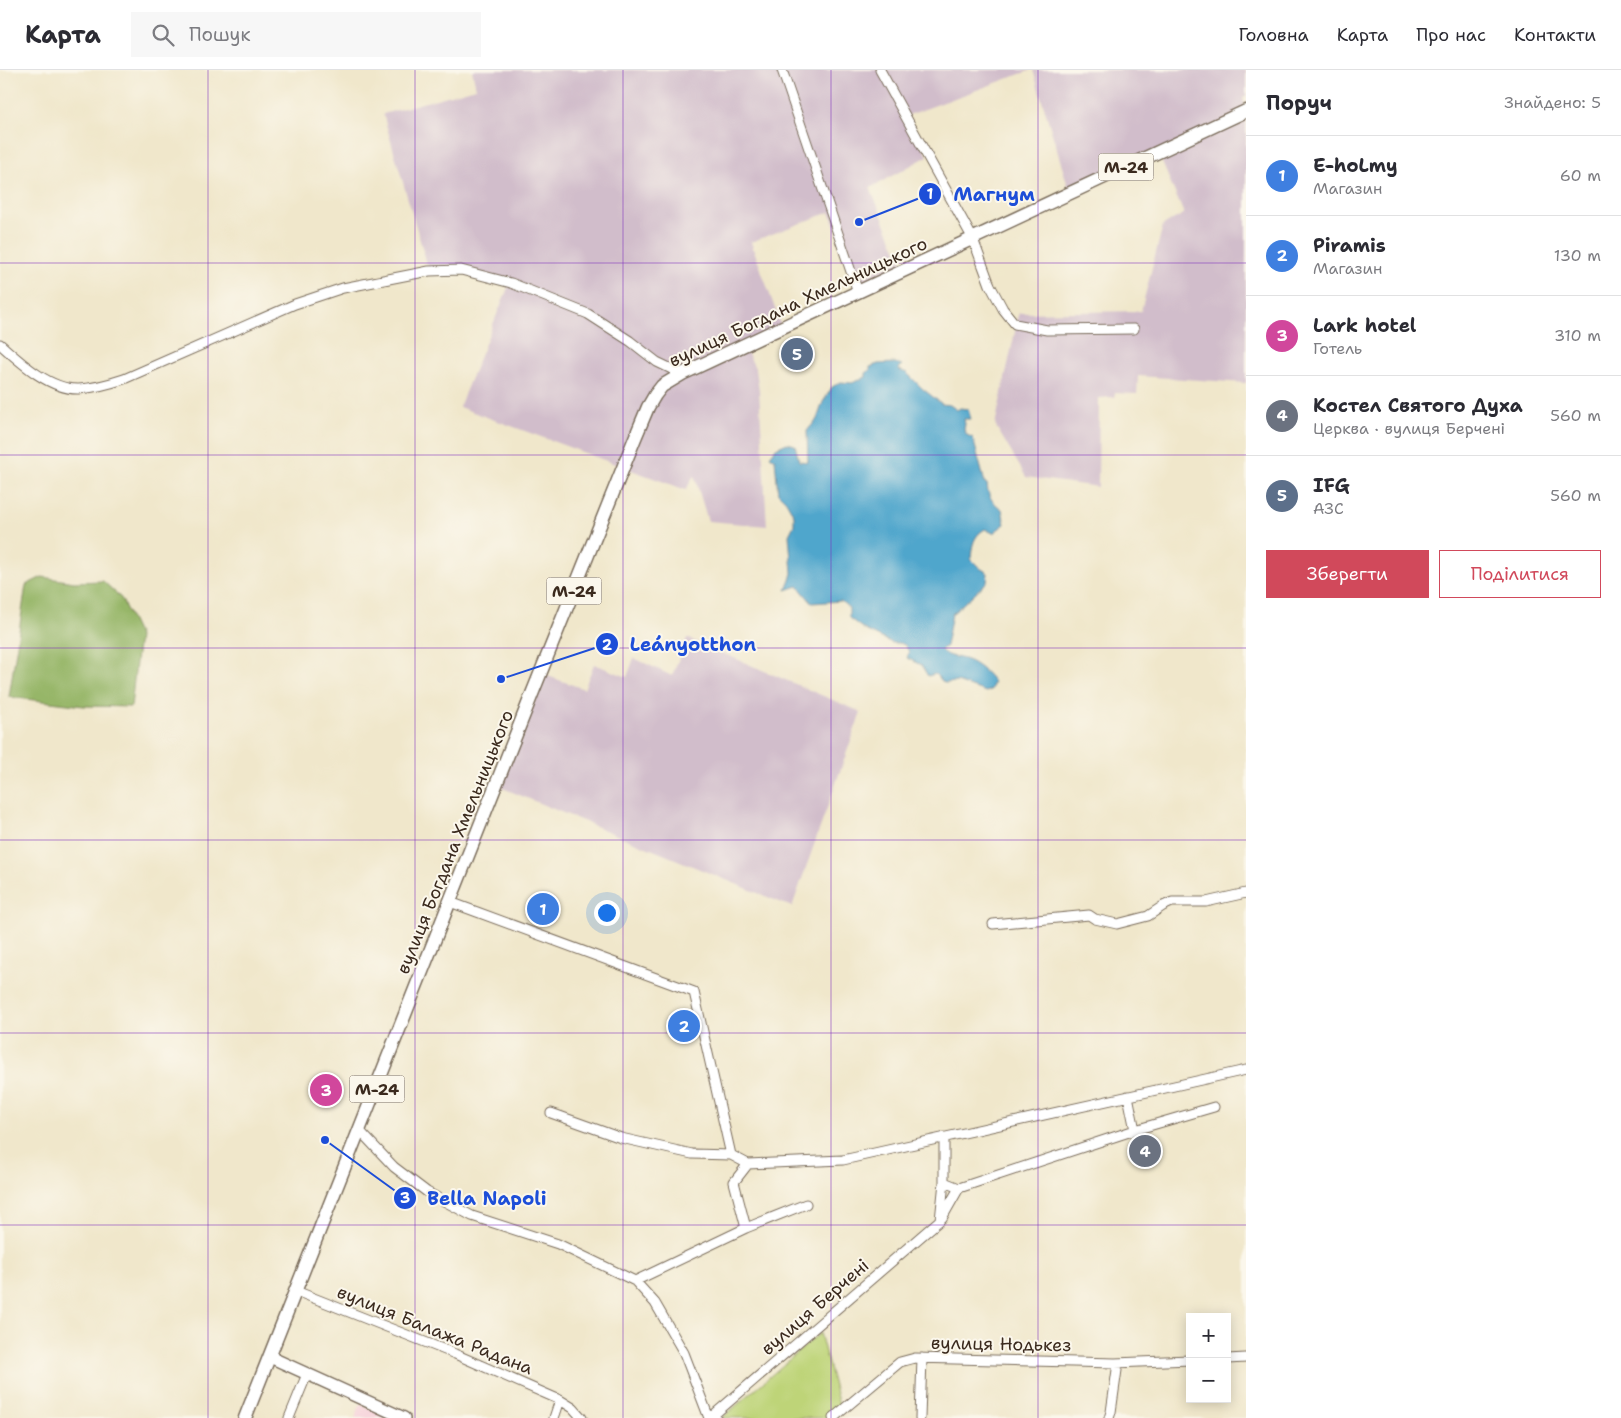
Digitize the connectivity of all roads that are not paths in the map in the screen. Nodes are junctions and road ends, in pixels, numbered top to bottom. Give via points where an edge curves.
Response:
1 (782, 70) edge
2 (880, 70) edge
3 (1246, 112) edge
4 (974, 238) junction
5 (858, 292) junction
6 (1134, 329) dead end
7 (0, 344) edge
8 (682, 374) junction
9 (1246, 893) edge
10 (450, 902) junction
11 (993, 924) dead end
12 (1246, 1070) edge
13 (1128, 1096) junction
14 (1214, 1108) dead end
15 (551, 1113) dead end
16 (1135, 1130) junction
17 (360, 1131) junction
18 (944, 1137) junction
19 (731, 1155) junction
20 (748, 1164) junction
21 (944, 1182) junction
22 (959, 1188) junction
23 (806, 1204) dead end
24 (940, 1220) junction
25 (746, 1228) junction
26 (635, 1281) junction
27 (296, 1291) junction
28 (270, 1357) junction
29 (922, 1358) junction
30 (1246, 1358) edge
31 (1231, 1359) edge
32 (1186, 1360) edge
33 (1118, 1363) junction
34 (306, 1374) junction
35 (560, 1400) junction
36 (246, 1418) edge
37 (290, 1418) edge
38 (404, 1418) edge
39 (554, 1418) edge
40 (582, 1418) edge
41 (709, 1418) edge
42 (833, 1418) edge
43 (920, 1418) edge
44 (1108, 1418) edge

1 - 5 street
2 - 4 street
3 - 4 highway, вулиця Богдана Хмельницького / М-24
4 - 5 highway, вулиця Богдана Хмельницького / М-24
4 - 6 street via 990,285 1015,324 1047,330
5 - 8 highway, вулиця Богдана Хмельницького / М-24
7 - 8 street via 36,373 57,385 77,389 100,387 295,304 343,288 429,271 461,270 511,283 588,314 657,362
8 - 10 highway, вулиця Богдана Хмельницького / М-24 via 662,386 648,407
9 - 11 street via 1206,902 1172,902 1148,916 1117,924 1089,915
10 - 17 highway, вулиця Богдана Хмельницького / М-24
10 - 19 street via 694,992
12 - 13 street
13 - 16 street
13 - 18 street
14 - 16 street
15 - 19 street via 621,1138 692,1154
16 - 22 street
17 - 26 street via 394,1167 427,1192 472,1216 558,1244
17 - 27 highway, вулиця Богдана Хмельницького / М-24
18 - 20 street via 843,1160
18 - 21 street
19 - 20 street
20 - 25 street via 734,1182
21 - 22 street
21 - 24 street
22 - 24 street, вулиця Берчені
23 - 25 street
24 - 41 street, вулиця Берчені
25 - 26 street
26 - 41 street via 655,1302 684,1353
27 - 28 highway, вулиця Богдана Хмельницького / М-24
27 - 35 street, вулиця Балажа Радана
28 - 34 main road
28 - 36 highway, М-24
29 - 33 street, вулиця Нодькез
29 - 42 street, вулиця Нодькез via 900,1362
29 - 43 street
30 - 31 street
32 - 33 street, вулиця Нодькез
33 - 44 street
34 - 37 street
34 - 38 main road
35 - 39 street
35 - 40 street, вулиця Балажа Радана

